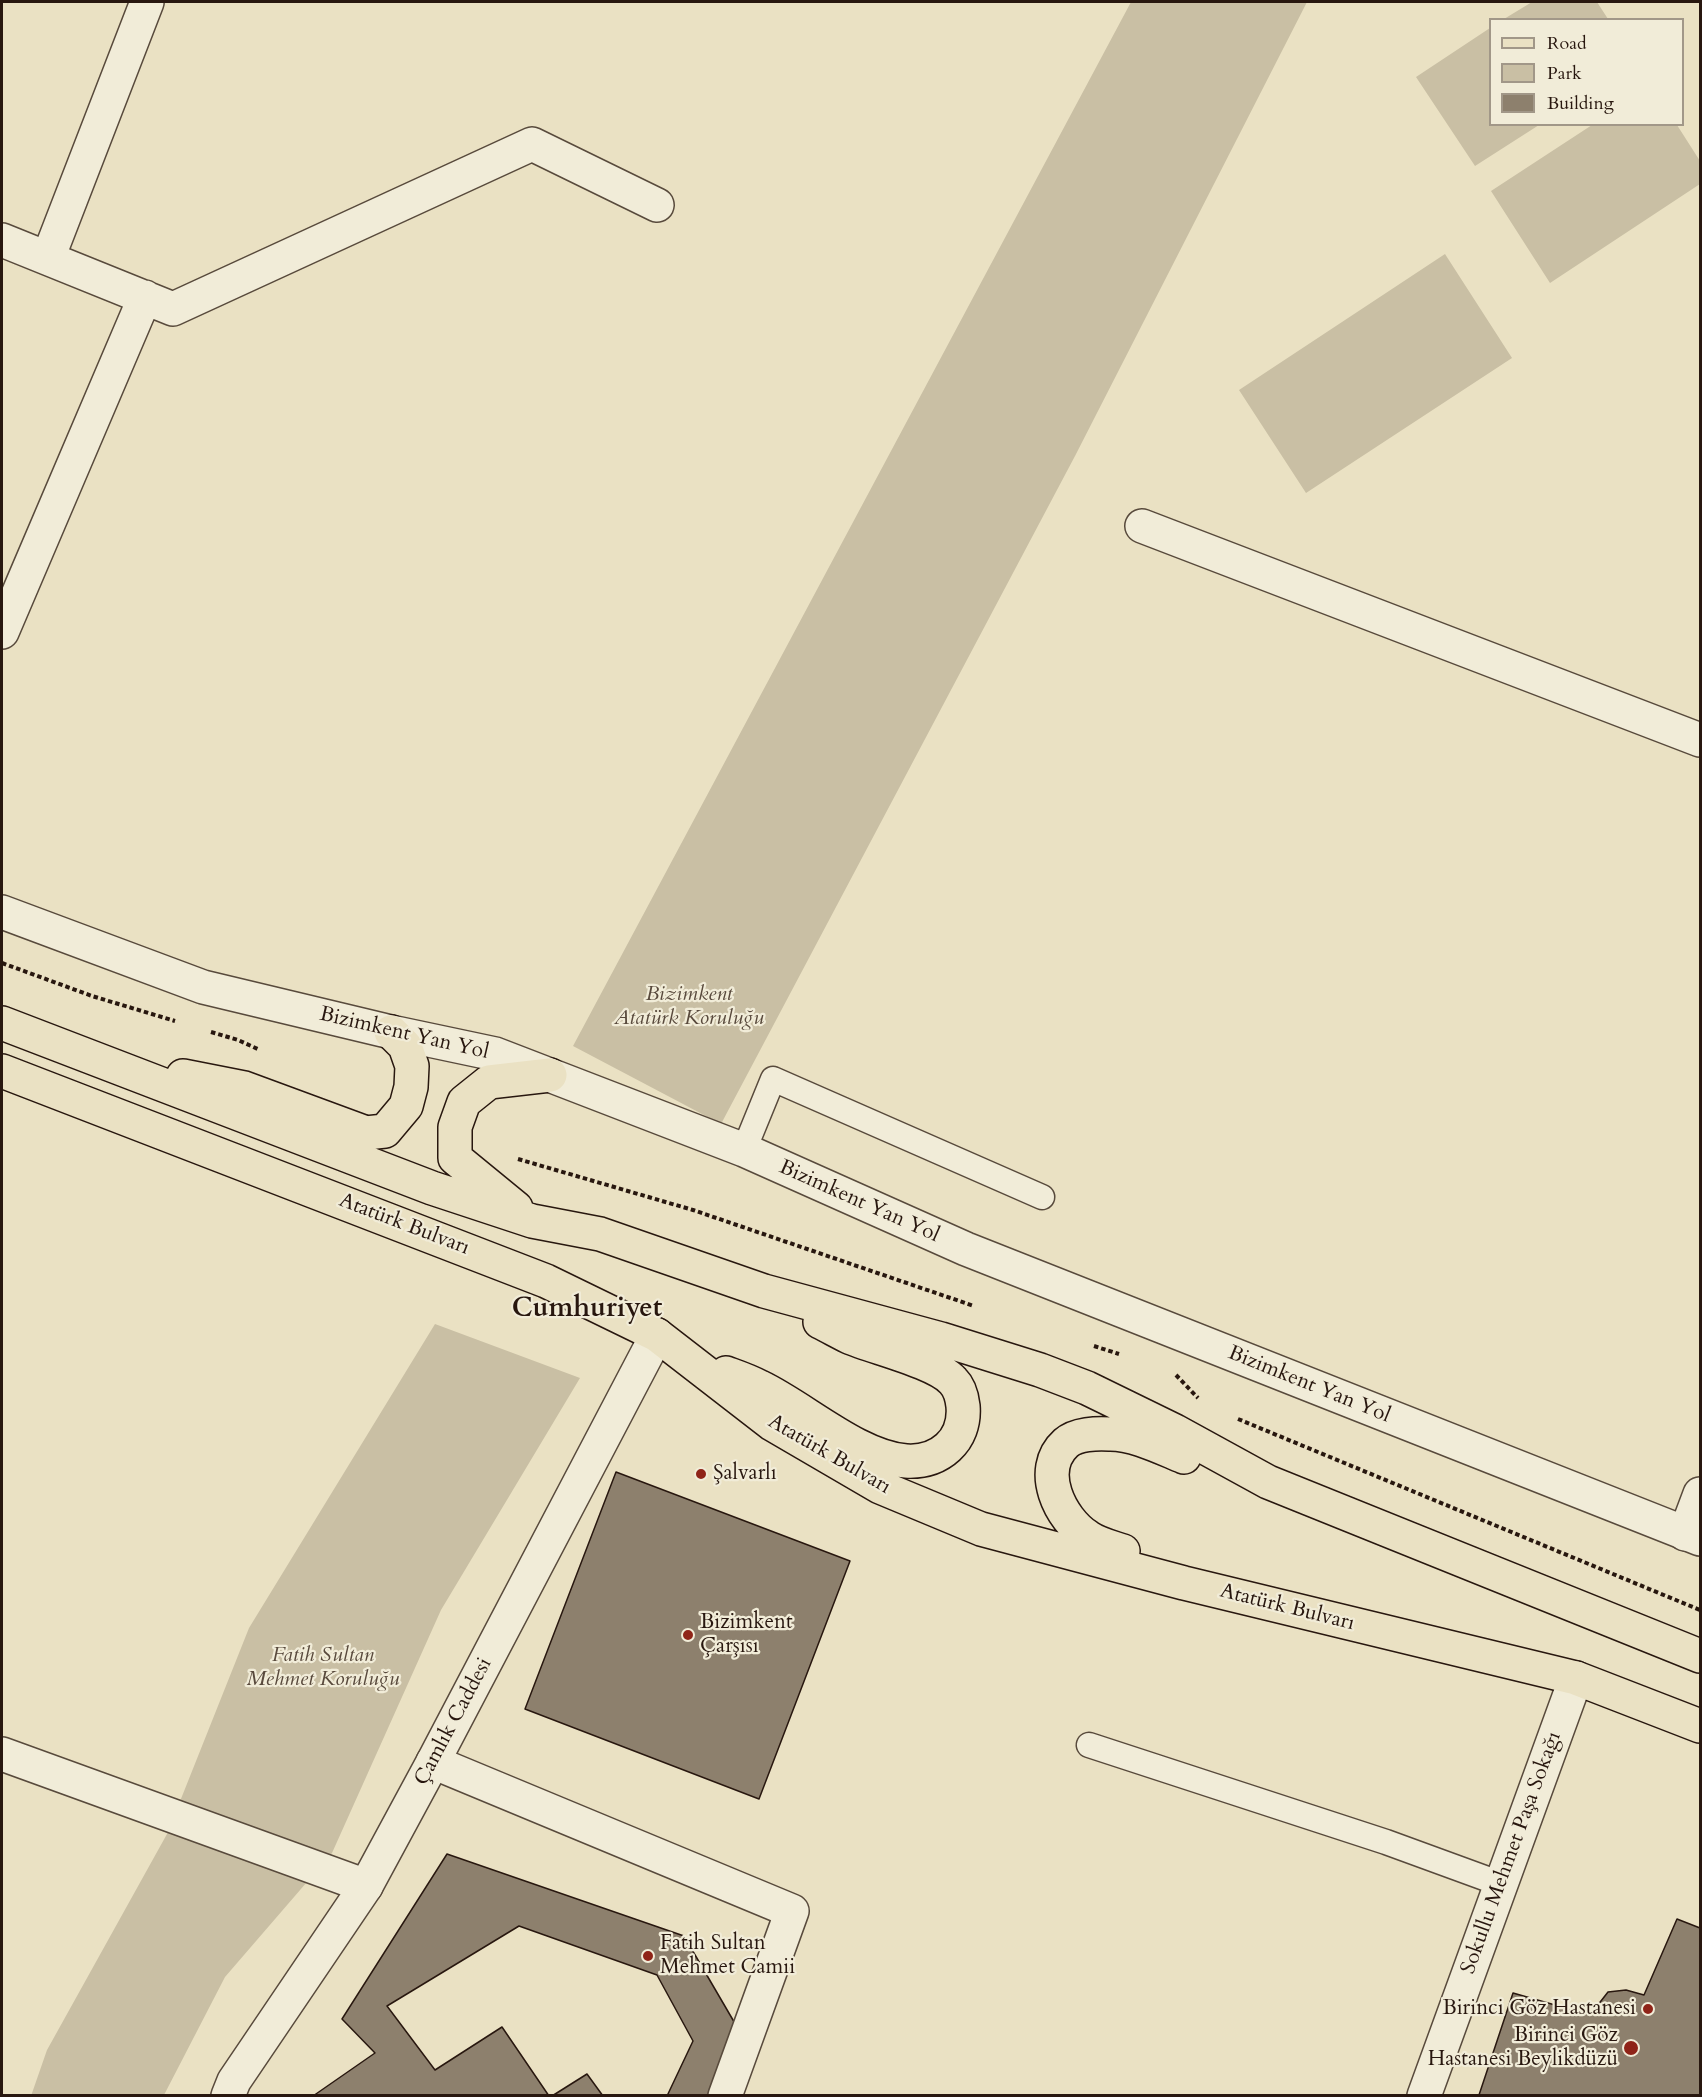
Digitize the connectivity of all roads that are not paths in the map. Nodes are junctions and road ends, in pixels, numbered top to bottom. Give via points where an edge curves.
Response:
1 (147, 2) edge
2 (657, 205) dead end
3 (2, 240) edge
4 (48, 258) junction
5 (145, 297) junction
6 (1142, 526) dead end
7 (2, 632) edge
8 (1701, 740) edge
9 (2, 912) edge
10 (2, 1023) edge
11 (391, 1032) junction
12 (103, 1062) junction
13 (2, 1071) edge
14 (550, 1075) junction
15 (744, 1150) junction
16 (1042, 1197) dead end
17 (532, 1221) junction
18 (764, 1291) junction
19 (657, 1335) junction
20 (683, 1355) junction
21 (1268, 1482) junction
22 (1701, 1494) edge
23 (1693, 1537) edge
24 (1184, 1583) junction
25 (1701, 1656) edge
26 (1576, 1678) junction
27 (1701, 1726) edge
28 (1089, 1745) dead end
29 (2, 1754) edge
30 (434, 1762) junction
31 (1501, 1884) junction
32 (366, 1886) junction
33 (228, 2096) edge
34 (725, 2096) edge
35 (1424, 2096) edge

1 - 4 street
2 - 5 street via 532,144 173,309
3 - 4 street
4 - 5 street
5 - 7 street
6 - 8 street
9 - 11 street, Bizimkent Yan Yol via 202,987
10 - 12 main road
11 - 12 main road via 405,1046 412,1066 411,1087 406,1106 385,1131 366,1133 244,1088
11 - 14 street, Bizimkent Yan Yol via 495,1054
12 - 17 main road via 432,1188
13 - 19 main road, Atatürk Bulvarı via 522,1270
14 - 15 street, Bizimkent Yan Yol
14 - 17 main road via 489,1082 464,1102 454,1127 455,1158
15 - 16 lane via 773,1079
15 - 23 street, Bizimkent Yan Yol via 966,1249
17 - 18 main road via 600,1234
18 - 20 main road via 849,1337 938,1369 954,1381 962,1395 963,1414 960,1432 948,1449 930,1458 906,1461 879,1455 761,1387
18 - 21 main road via 941,1339 1087,1388
19 - 20 main road, Atatürk Bulvarı
19 - 30 street, Çamlık Caddesi
20 - 24 main road, Atatürk Bulvarı via 772,1424 880,1487 981,1528
21 - 24 main road via 1230,1476 1142,1440 1113,1433 1089,1434 1066,1442 1054,1459 1052,1481 1057,1502 1074,1524 1088,1537 1159,1564
21 - 25 main road
22 - 23 street
24 - 26 main road, Atatürk Bulvarı
26 - 27 main road, Atatürk Bulvarı
26 - 31 street, Sokullu Mehmet Paşa Sokağı
28 - 31 lane via 1386,1842
29 - 32 street
30 - 32 street, Çamlık Caddesi
30 - 34 street via 792,1911
31 - 35 street, Sokullu Mehmet Paşa Sokağı
32 - 33 street, Çamlık Caddesi via 234,2081

